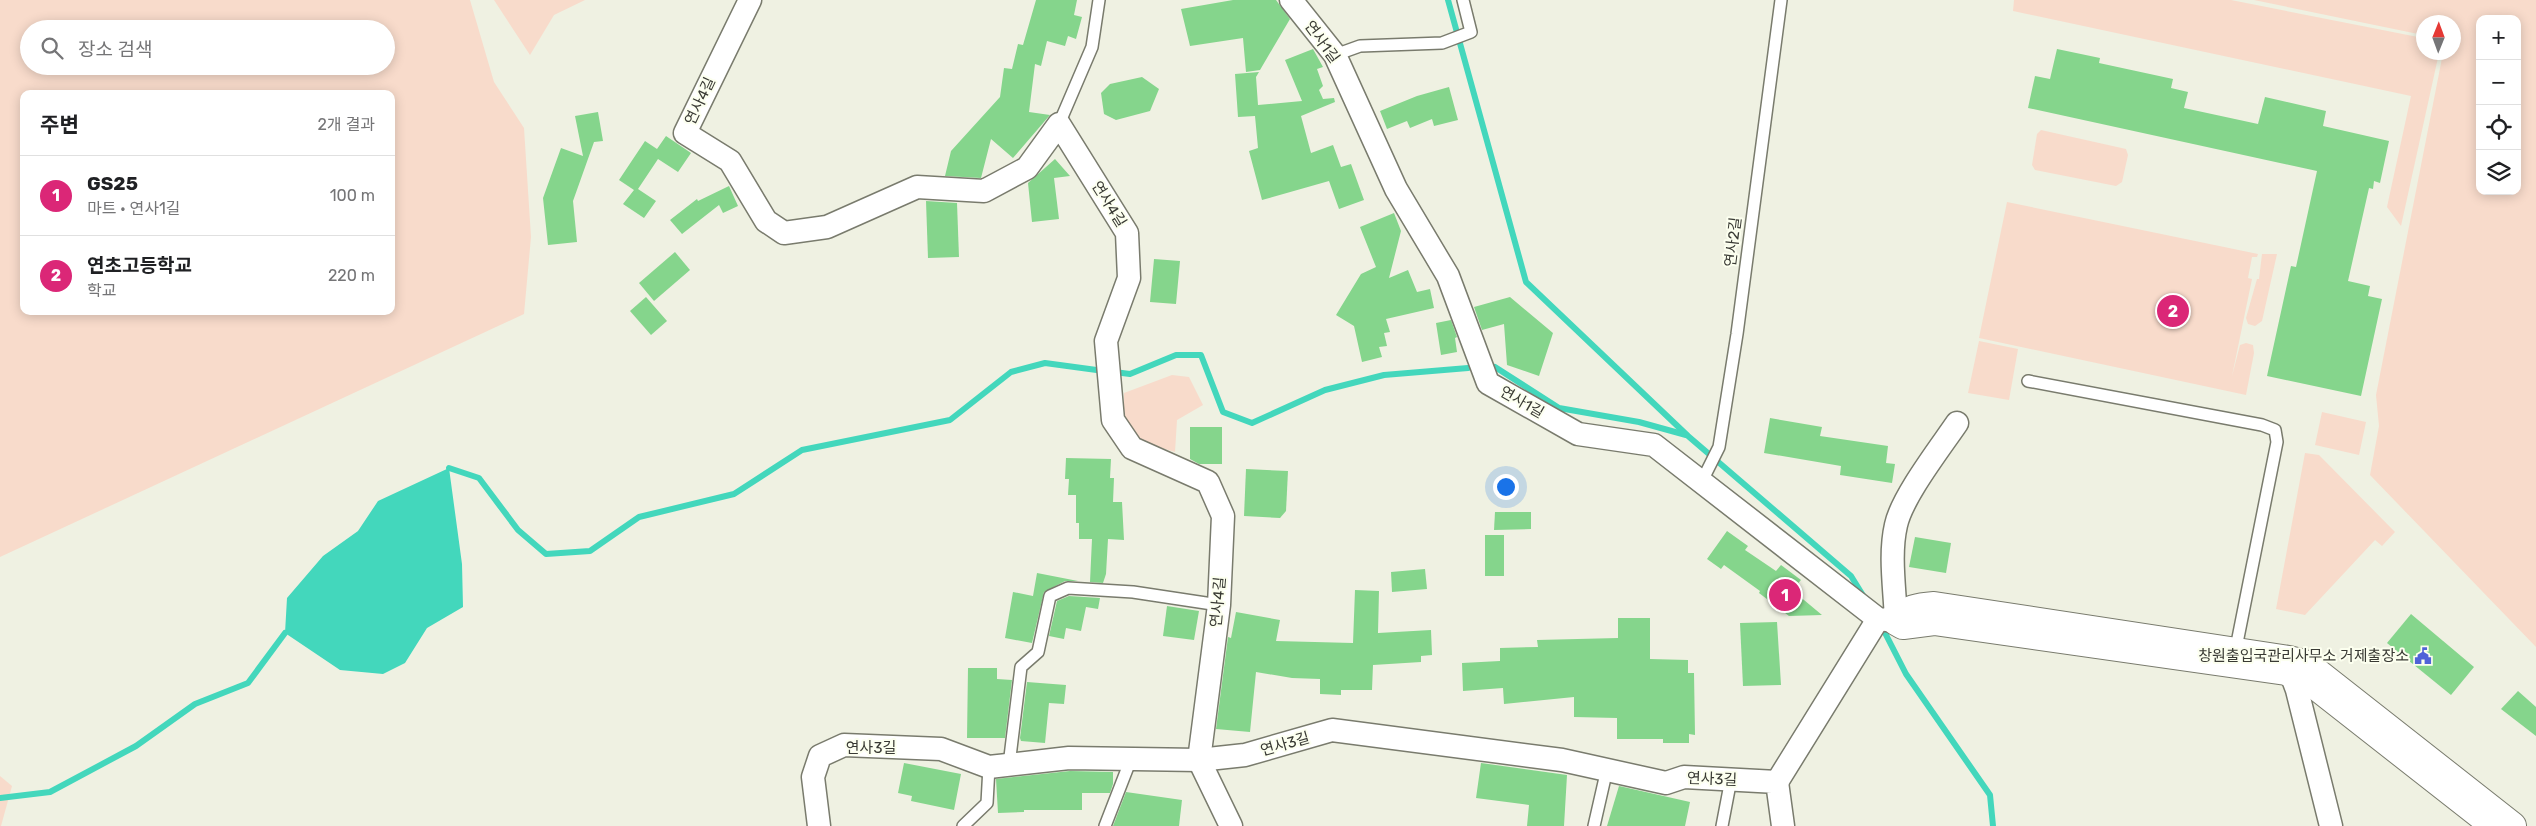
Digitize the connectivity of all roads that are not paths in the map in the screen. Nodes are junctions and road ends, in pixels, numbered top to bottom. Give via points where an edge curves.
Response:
1 (750, 0) edge
2 (1099, 0) edge
3 (1291, 0) edge
4 (1463, 0) edge
5 (1781, 0) edge
6 (1335, 55) junction
7 (1059, 124) junction
8 (2028, 381) dead end
9 (1957, 423) dead end
10 (1701, 483) junction
11 (1219, 605) junction
12 (1887, 620) junction
13 (2234, 658) junction
14 (2288, 666) junction
15 (1131, 759) junction
16 (1199, 760) junction
17 (999, 766) junction
18 (1607, 770) junction
19 (1731, 779) junction
20 (1777, 782) junction
21 (819, 826) edge
22 (963, 826) edge
23 (1105, 826) edge
24 (1231, 826) edge
25 (1594, 826) edge
26 (1722, 826) edge
27 (1783, 826) edge
28 (2331, 826) edge
29 (2495, 826) edge
30 (2512, 826) edge

1 - 7 street, 연사4길 via 685,133 730,161 766,220 784,233 827,227 916,188 984,191 1027,168
2 - 7 lane via 1092,47
3 - 6 street, 연사1길
4 - 6 lane via 1471,32 1442,43 1360,46
5 - 10 lane, 연사2길 via 1719,447
6 - 10 street, 연사1길 via 1396,189 1448,276 1488,383 1578,434 1654,445
7 - 11 street, 연사4길 via 1126,233 1129,278 1106,341 1113,420 1132,448 1208,482 1223,516
8 - 13 lane via 2275,430 2277,442
9 - 12 street via 1906,502 1896,524
10 - 12 street, 연사1길 via 1857,604
11 - 16 street, 연사4길
11 - 17 lane via 1133,592 1068,588 1050,596 1038,652 1021,667
12 - 13 street via 1903,625 1934,621
12 - 20 street
13 - 14 street
14 - 28 street
14 - 29 street
14 - 30 street via 2304,664 2316,672
15 - 16 street, 연사3길
15 - 17 street, 연사3길 via 1069,758
15 - 23 lane
16 - 18 street, 연사3길 via 1245,755 1332,730 1562,760
16 - 24 street
17 - 21 street, 연사3길 via 941,749 844,745 820,756 813,777
17 - 22 lane via 986,803
18 - 19 street, 연사3길 via 1666,783 1684,777
18 - 25 lane
19 - 20 street, 연사3길
19 - 26 lane
20 - 27 street

